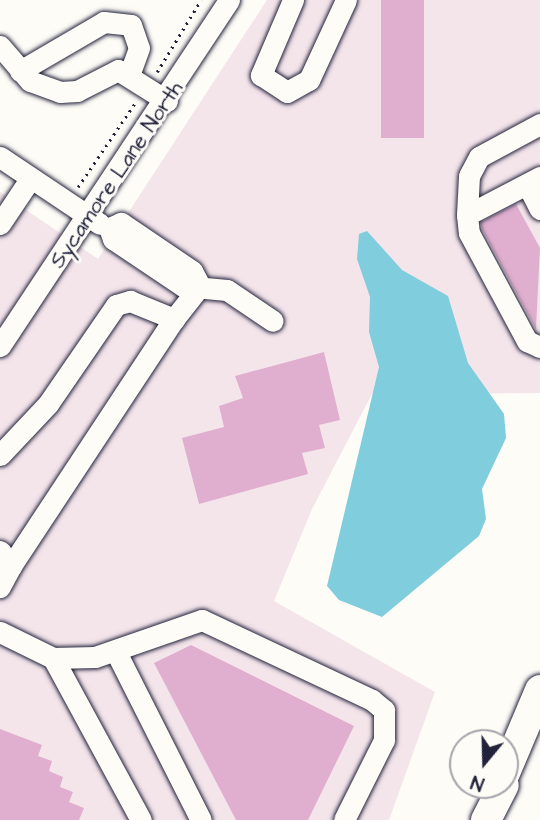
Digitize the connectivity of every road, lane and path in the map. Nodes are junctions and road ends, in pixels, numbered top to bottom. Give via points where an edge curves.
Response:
1 (201, 0) edge
2 (229, 0) edge
3 (293, 0) edge
4 (346, 0) edge
5 (0, 46) edge
6 (20, 71) junction
7 (138, 81) junction
8 (167, 101) junction
9 (540, 124) edge
10 (0, 157) edge
11 (30, 179) junction
12 (534, 181) edge
13 (66, 204) junction
14 (540, 209) edge
15 (467, 215) junction
16 (87, 218) junction
17 (0, 224) edge
18 (200, 286) junction
19 (174, 319) junction
20 (273, 321) dead end
21 (0, 346) edge
22 (540, 347) edge
23 (0, 455) edge
24 (5, 558) edge
25 (0, 587) edge
26 (0, 632) edge
27 (116, 652) junction
28 (53, 658) junction
29 (540, 690) edge
30 (540, 715) edge
31 (519, 739) edge
32 (519, 755) edge
33 (496, 799) edge
34 (141, 820) edge
35 (201, 820) edge
36 (344, 820) edge
37 (486, 820) edge

1 - 7 path
2 - 8 street, Sycamore Lane North
3 - 4 street via 261,75 287,92 309,80
5 - 6 street
6 - 7 street via 60,92 77,91 107,72
6 - 7 street via 104,22 131,25 139,48
7 - 8 street
7 - 13 path
8 - 16 street, Sycamore Lane North
9 - 15 street via 478,157 469,176
10 - 11 street
11 - 13 street
11 - 17 street
12 - 14 street
12 - 15 street
13 - 16 street
15 - 22 street via 469,233 527,341
16 - 18 street via 109,228 121,223 192,271
16 - 21 street, Sycamore Lane North
18 - 19 street
18 - 20 street via 227,290
19 - 23 street via 130,301 116,305 48,404
19 - 24 street
24 - 25 street
26 - 28 street
27 - 28 street
27 - 35 street
27 - 36 street via 202,620 372,700 384,710 384,740
28 - 34 street
29 - 31 highway
30 - 32 highway
33 - 37 highway

